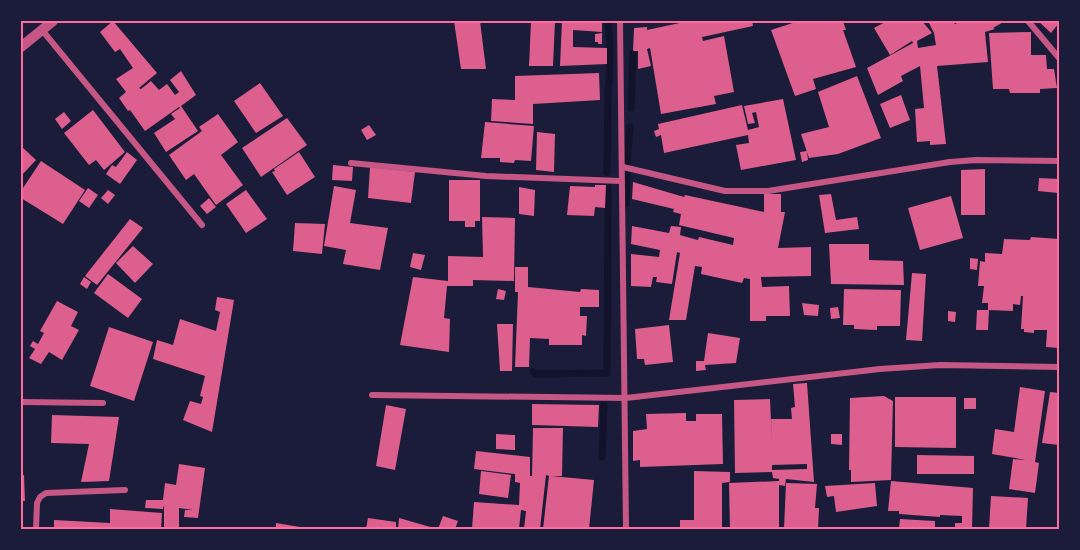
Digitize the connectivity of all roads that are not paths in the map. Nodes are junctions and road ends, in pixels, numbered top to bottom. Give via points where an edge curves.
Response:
1 (621, 21) edge
2 (1029, 21) edge
3 (48, 24) edge
4 (21, 47) edge
5 (1059, 58) edge
6 (1059, 161) edge
7 (351, 163) dead end
8 (623, 166) junction
9 (621, 181) junction
10 (202, 225) dead end
11 (1059, 367) edge
12 (372, 395) dead end
13 (626, 398) junction
14 (21, 402) edge
15 (103, 403) dead end
16 (125, 490) dead end
17 (36, 529) edge
18 (626, 529) edge

1 - 8 street
2 - 5 street
3 - 4 street
3 - 10 street
6 - 8 street via 950,162 746,192 725,191
7 - 9 street via 486,176
8 - 9 street
9 - 13 street
11 - 13 street via 940,365 880,369
12 - 13 street
13 - 18 street
14 - 15 street
16 - 17 street via 46,493 37,503

